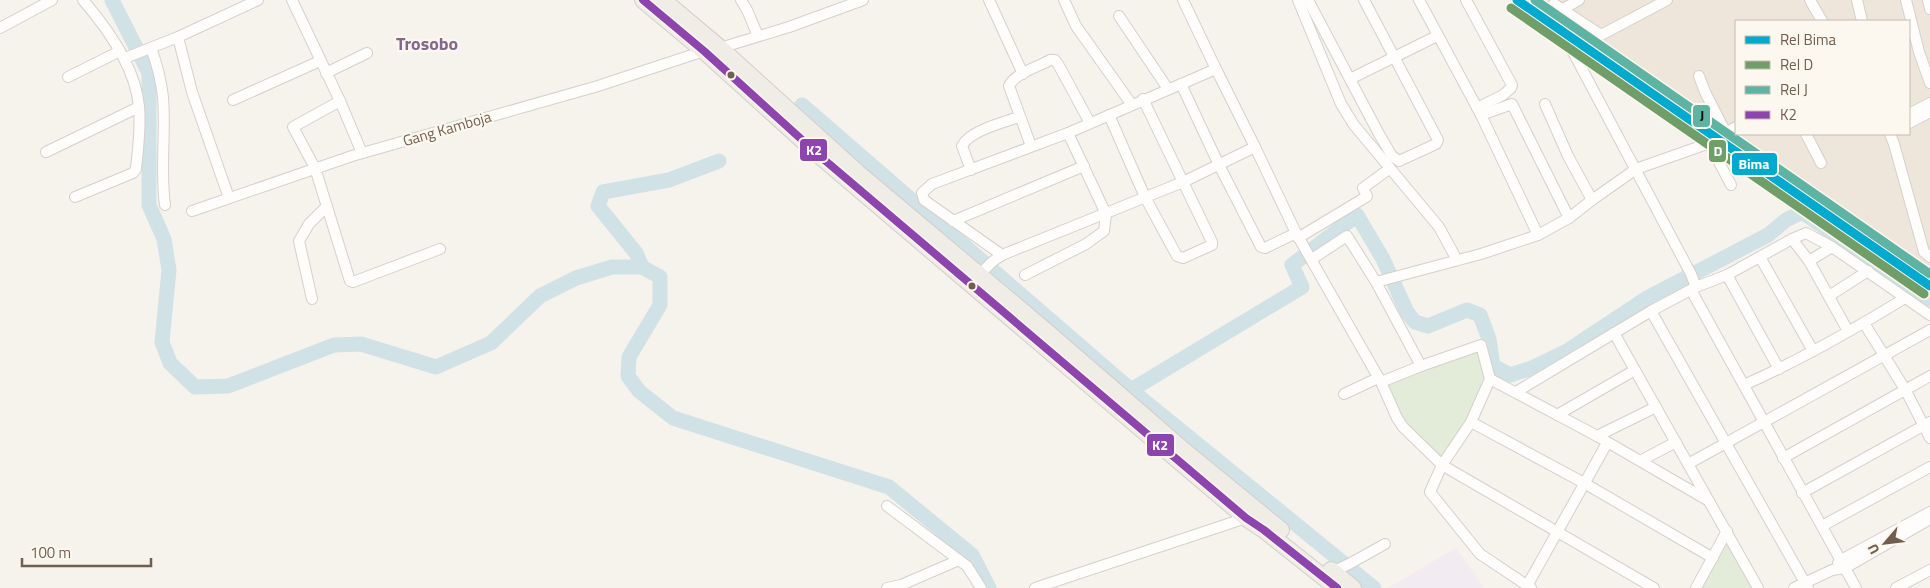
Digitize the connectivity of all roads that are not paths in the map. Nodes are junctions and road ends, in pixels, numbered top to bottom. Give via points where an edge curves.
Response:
1 (52, 0) edge
2 (83, 0) edge
3 (258, 0) edge
4 (292, 0) edge
5 (643, 0) edge
6 (663, 0) edge
7 (741, 0) edge
8 (864, 0) edge
9 (989, 0) edge
10 (1064, 0) edge
11 (1183, 0) edge
12 (1298, 0) edge
13 (1308, 0) edge
14 (1364, 0) edge
15 (1466, 0) edge
16 (1579, 0) edge
17 (1667, 0) edge
18 (1810, 0) edge
19 (1857, 0) edge
20 (1906, 0) edge
21 (1928, 0) edge
22 (1421, 1) edge
23 (1556, 5) edge
24 (1930, 9) edge
25 (1119, 16) dead end
26 (1821, 20) edge
27 (1862, 20) edge
28 (0, 28) edge
29 (758, 36) junction
30 (1437, 36) junction
31 (178, 37) junction
32 (149, 49) junction
33 (712, 50) junction
34 (367, 54) dead end
35 (124, 55) junction
36 (1394, 57) junction
37 (320, 62) junction
38 (1216, 69) junction
39 (326, 73) junction
40 (1023, 74) junction
41 (1699, 76) dead end
42 (68, 78) dead end
43 (1350, 79) junction
44 (1930, 83) edge
45 (1181, 84) junction
46 (1168, 89) junction
47 (233, 100) dead end
48 (1143, 100) junction
49 (340, 101) junction
50 (1930, 103) edge
51 (1545, 104) dead end
52 (1132, 105) junction
53 (140, 107) junction
54 (1479, 111) junction
55 (1930, 112) edge
56 (1910, 113) edge
57 (1108, 115) junction
58 (786, 117) junction
59 (1019, 117) junction
60 (1910, 122) edge
61 (1090, 123) junction
62 (1735, 128) edge
63 (1068, 133) junction
64 (1726, 133) junction
65 (1807, 135) edge
66 (1890, 135) edge
67 (1709, 143) junction
68 (1031, 146) junction
69 (1255, 148) junction
70 (46, 152) dead end
71 (362, 153) junction
72 (1821, 163) dead end
73 (1219, 165) junction
74 (1084, 166) junction
75 (315, 168) junction
76 (1389, 169) junction
77 (1636, 169) junction
78 (971, 170) junction
79 (1182, 182) junction
80 (1731, 185) dead end
81 (75, 197) dead end
82 (1145, 197) junction
83 (229, 198) junction
84 (1592, 200) junction
85 (165, 205) dead end
86 (327, 206) junction
87 (192, 211) dead end
88 (1106, 214) junction
89 (1569, 218) junction
90 (953, 221) junction
91 (1297, 235) junction
92 (1538, 235) junction
93 (1792, 239) junction
94 (1832, 246) junction
95 (440, 249) dead end
96 (1002, 255) junction
97 (1309, 255) junction
98 (1760, 257) junction
99 (1930, 257) edge
100 (1458, 260) junction
101 (1808, 261) junction
102 (1868, 271) junction
103 (980, 274) junction
104 (1025, 275) dead end
105 (1726, 275) junction
106 (1378, 282) junction
107 (1693, 283) junction
108 (1829, 296) junction
109 (1906, 298) junction
110 (312, 299) dead end
111 (1651, 311) junction
112 (1930, 315) edge
113 (1864, 323) junction
114 (1930, 330) edge
115 (1848, 331) junction
116 (1614, 333) junction
117 (1813, 350) junction
118 (1885, 356) junction
119 (1420, 366) junction
120 (1780, 369) junction
121 (1635, 370) junction
122 (1930, 376) edge
123 (1490, 379) junction
124 (1380, 380) junction
125 (1744, 385) junction
126 (1906, 390) junction
127 (1516, 392) junction
128 (1344, 394) dead end
129 (1656, 407) junction
130 (1557, 415) junction
131 (1764, 421) junction
132 (1471, 422) junction
133 (1927, 424) edge
134 (1597, 436) junction
135 (1930, 438) edge
136 (1676, 442) junction
137 (1607, 443) junction
138 (1724, 443) junction
139 (1783, 458) junction
140 (1640, 460) junction
141 (1688, 464) junction
142 (1442, 465) junction
143 (1930, 467) edge
144 (1584, 483) junction
145 (1802, 493) junction
146 (1710, 501) junction
147 (887, 506) dead end
148 (1930, 512) edge
149 (1246, 518) junction
150 (1930, 520) edge
151 (1822, 526) junction
152 (1557, 531) junction
153 (1727, 531) junction
154 (1900, 532) junction
155 (1385, 544) dead end
156 (1713, 558) junction
157 (959, 560) junction
158 (1843, 564) junction
159 (1336, 570) junction
160 (1930, 570) edge
161 (1806, 585) edge
162 (1529, 587) edge
163 (887, 588) edge
164 (981, 588) edge
165 (1035, 588) edge
166 (1337, 588) edge
167 (1353, 588) edge
168 (1654, 588) edge
169 (1696, 588) edge
170 (1758, 588) edge
171 (1794, 588) edge
172 (1856, 588) edge
173 (1896, 588) edge

1 - 28 street
2 - 35 street
3 - 31 street
4 - 37 street
5 - 33 highway
6 - 33 highway
7 - 29 street
8 - 29 street, Gang Kamboja
9 - 40 street
10 - 52 street via 1076,26
11 - 38 street
12 - 76 street via 1341,104
13 - 43 street
14 - 36 street
15 - 54 street via 1512,85
16 - 23 street
17 - 23 street via 1601,35
18 - 26 street
19 - 27 street
20 - 44 street
21 - 24 street
22 - 30 street
23 - 77 street via 1573,52
25 - 46 street
29 - 33 street, Gang Kamboja
30 - 36 street
30 - 54 street
31 - 32 street
31 - 83 street via 192,92
32 - 35 street
32 - 85 street via 157,64 163,98 162,184
33 - 58 highway
33 - 71 street, Gang Kamboja
34 - 39 street
35 - 42 street
35 - 53 street
36 - 43 street
36 - 43 street via 1437,136 1436,144 1403,160 1395,160
37 - 39 street
37 - 47 street
38 - 45 street
38 - 69 street
39 - 49 street
40 - 59 street via 1009,86
40 - 61 street via 1050,60 1056,62
41 - 64 street
45 - 46 street
45 - 73 street
46 - 48 street
48 - 52 street
48 - 79 street
49 - 71 street
49 - 75 street via 293,126
50 - 56 street
51 - 84 street
52 - 57 street
53 - 70 street
53 - 81 street via 135,171
54 - 89 street via 1512,104
54 - 92 street
55 - 60 street
57 - 61 street
57 - 82 street
58 - 103 highway
58 - 149 highway via 873,201
59 - 68 street
59 - 78 street via 966,139 962,146
61 - 63 street
62 - 64 street
63 - 68 street
63 - 74 street
64 - 67 street
65 - 72 street
66 - 99 street via 1924,252
67 - 77 street
67 - 80 street
68 - 78 street
69 - 73 street
69 - 91 street
71 - 75 street, Gang Kamboja
73 - 79 street
73 - 91 street via 1262,248
74 - 88 street
74 - 90 street
75 - 83 street, Gang Kamboja
75 - 86 street
76 - 91 street via 1363,188 1366,198
76 - 100 street via 1439,227
77 - 84 street
77 - 107 street
78 - 90 street via 932,184 922,194 924,200
79 - 82 street
79 - 82 street via 1213,244 1183,258 1177,256
82 - 88 street
83 - 87 street, Gang Kamboja
84 - 89 street
86 - 95 street via 351,282
86 - 110 street via 298,241
88 - 96 street
88 - 104 street via 1104,231 1096,239
89 - 92 street
90 - 96 street
91 - 97 street
92 - 100 street
93 - 94 street via 1808,233
93 - 98 street
93 - 101 street
94 - 101 street
94 - 102 street
96 - 103 street
97 - 106 street via 1347,236
97 - 124 street
98 - 105 street
98 - 117 street
100 - 106 street
101 - 108 street
102 - 108 street
102 - 109 street
103 - 159 highway via 1188,454
105 - 107 street
105 - 120 street
106 - 119 street
107 - 111 street
107 - 125 street
108 - 115 street
109 - 112 street
109 - 113 street
111 - 116 street
111 - 138 street
113 - 115 street
113 - 118 street
114 - 118 street
115 - 117 street
116 - 121 street
116 - 127 street
117 - 120 street
118 - 126 street
118 - 131 street
119 - 123 street via 1480,345
119 - 124 street
120 - 125 street
121 - 129 street
121 - 130 street
122 - 126 street
123 - 127 street
123 - 132 street
124 - 128 street
124 - 142 street via 1403,427
125 - 131 street
126 - 133 street
126 - 139 street
127 - 130 street
129 - 134 street
129 - 136 street
130 - 134 street
131 - 138 street
131 - 139 street
132 - 142 street
132 - 144 street
133 - 135 street
133 - 145 street
134 - 137 street
136 - 140 street
136 - 141 street
137 - 140 street
137 - 144 street
138 - 141 street
138 - 161 street
139 - 145 street
140 - 146 street
141 - 146 street
142 - 152 street
142 - 162 street via 1430,490 1432,495 1480,554
143 - 151 street
144 - 152 street
144 - 156 street
145 - 151 street
146 - 153 street
147 - 157 street
148 - 154 street
149 - 159 highway
149 - 165 street
150 - 154 street
151 - 158 street
152 - 162 street
152 - 168 street
153 - 156 street
153 - 170 street
154 - 158 street
155 - 159 street
156 - 169 street
157 - 163 street
157 - 164 street via 971,570
158 - 161 street
158 - 172 street
159 - 166 highway
159 - 167 highway
160 - 173 street
161 - 171 street

